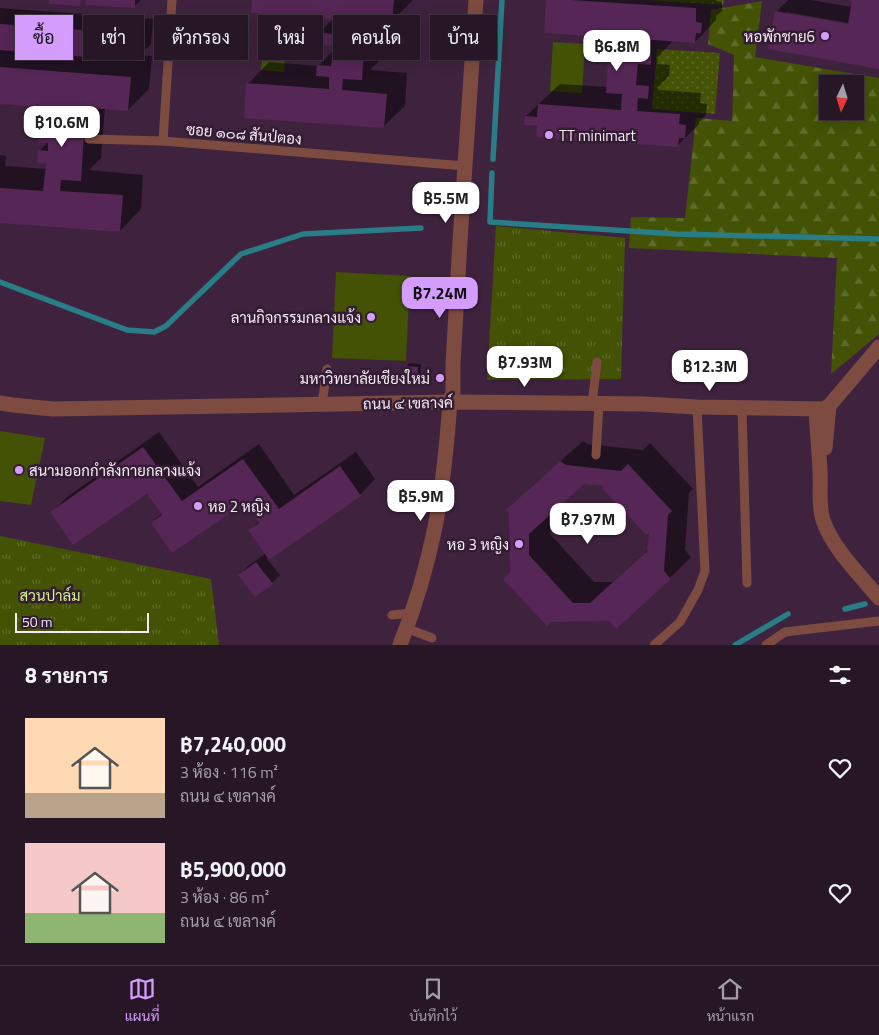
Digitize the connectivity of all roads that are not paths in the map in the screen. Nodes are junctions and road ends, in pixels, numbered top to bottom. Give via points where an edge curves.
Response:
1 (172, 0) edge
2 (476, 0) edge
3 (474, 15) edge
4 (469, 60) edge
5 (89, 139) dead end
6 (163, 141) junction
7 (465, 166) junction
8 (878, 349) edge
9 (597, 362) dead end
10 (453, 364) junction
11 (327, 369) dead end
12 (451, 399) junction
13 (431, 402) joint
14 (0, 403) edge
15 (322, 404) junction
16 (591, 404) junction
17 (697, 407) junction
18 (742, 408) junction
19 (815, 413) junction
20 (596, 455) dead end
21 (820, 471) junction
22 (442, 476) joint
23 (435, 527) junction
24 (747, 583) dead end
25 (420, 586) junction
26 (879, 598) edge
27 (411, 614) junction
28 (392, 616) dead end
29 (879, 621) edge
30 (406, 628) junction
31 (432, 638) dead end
32 (399, 645) edge
33 (654, 645) edge
34 (766, 645) edge

1 - 6 lane
2 - 3 street
4 - 7 lane
5 - 6 lane
6 - 7 lane
7 - 10 lane
7 - 10 street
8 - 19 lane
9 - 16 lane
10 - 12 lane
11 - 15 lane
12 - 13 street, ถนน ๔ เขลางค์
12 - 15 lane
12 - 16 street, ถนน ๔ เขลางค์
12 - 22 street
12 - 23 lane
13 - 15 lane
14 - 15 lane via 52,409
16 - 17 lane
16 - 20 lane
17 - 18 lane
17 - 33 lane via 705,570 680,622
18 - 19 lane
18 - 24 lane
19 - 21 street
19 - 21 street via 826,441
21 - 26 lane via 823,521 833,542
22 - 23 lane
23 - 25 lane
25 - 27 lane
25 - 30 lane
27 - 28 lane
27 - 30 lane
29 - 34 lane via 785,632
30 - 31 lane
30 - 32 street

